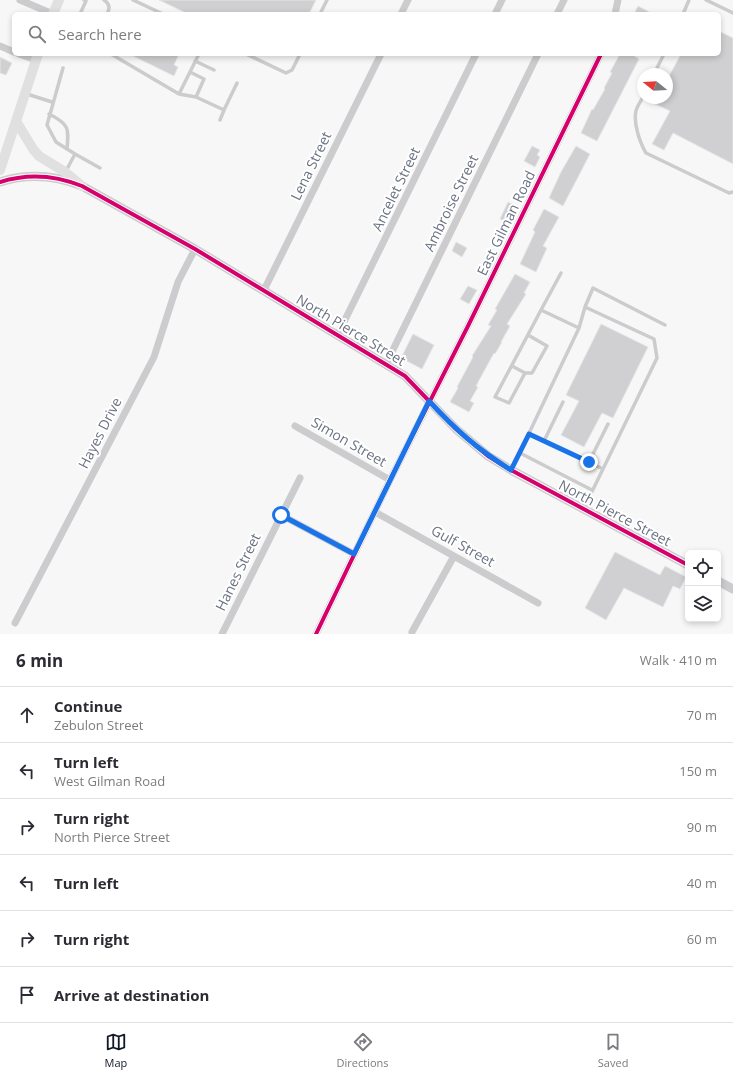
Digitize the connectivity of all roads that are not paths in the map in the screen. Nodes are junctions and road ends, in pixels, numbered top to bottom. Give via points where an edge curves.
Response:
1 (20, 0) edge
2 (59, 0) edge
3 (86, 0) edge
4 (104, 0) edge
5 (133, 0) edge
6 (327, 0) edge
7 (408, 0) edge
8 (502, 0) edge
9 (564, 0) edge
10 (618, 0) edge
11 (689, 0) edge
12 (706, 0) edge
13 (48, 12) edge
14 (54, 12) edge
15 (81, 12) edge
16 (108, 12) edge
17 (158, 12) edge
18 (321, 12) edge
19 (402, 12) edge
20 (496, 12) edge
21 (558, 12) edge
22 (615, 12) edge
23 (684, 12) edge
24 (733, 13) edge
25 (0, 46) edge
26 (12, 51) edge
27 (114, 56) edge
28 (198, 56) dead end
29 (250, 56) edge
30 (299, 56) edge
31 (380, 56) edge
32 (475, 56) edge
33 (537, 56) edge
34 (600, 56) edge
35 (663, 56) edge
36 (37, 57) edge
37 (195, 61) junction
38 (63, 68) dead end
39 (657, 68) edge
40 (214, 70) dead end
41 (190, 72) junction
42 (237, 83) dead end
43 (25, 93) junction
44 (179, 94) junction
45 (196, 97) junction
46 (52, 102) junction
47 (640, 104) edge
48 (224, 110) junction
49 (50, 114) junction
50 (220, 120) dead end
51 (16, 121) junction
52 (67, 149) junction
53 (75, 154) junction
54 (100, 168) dead end
55 (0, 170) edge
56 (65, 172) junction
57 (0, 182) edge
58 (82, 186) junction
59 (733, 192) edge
60 (195, 249) junction
61 (561, 273) dead end
62 (264, 290) junction
63 (586, 307) junction
64 (542, 310) junction
65 (665, 325) dead end
66 (579, 328) junction
67 (338, 334) junction
68 (528, 335) junction
69 (386, 364) junction
70 (512, 366) junction
71 (525, 373) junction
72 (429, 401) junction
73 (563, 402) dead end
74 (608, 424) dead end
75 (295, 426) dead end
76 (529, 434) junction
77 (544, 441) junction
78 (520, 453) junction
79 (589, 462) junction
80 (511, 470) junction
81 (603, 470) junction
82 (300, 478) dead end
83 (390, 480) junction
84 (592, 490) junction
85 (584, 509) junction
86 (375, 512) junction
87 (281, 515) junction
88 (354, 554) junction
89 (454, 556) junction
90 (685, 563) edge
91 (721, 583) edge
92 (733, 589) edge
93 (538, 603) dead end
94 (15, 623) dead end
95 (412, 632) dead end
96 (222, 634) edge
97 (316, 634) edge

1 - 13 street
2 - 14 main road
3 - 15 lane
4 - 16 lane via 108,5
5 - 17 lane
6 - 18 lane
7 - 19 street
8 - 20 street
9 - 21 street
10 - 22 street
11 - 23 lane
12 - 24 lane
25 - 26 street
27 - 44 lane
28 - 37 lane
29 - 30 lane via 286,73 292,70
31 - 62 street, Lena Street
32 - 67 street, Ancelet Street
33 - 69 street, Ambroise Street
34 - 72 street, East Gilman Road
35 - 39 lane
36 - 43 main road
37 - 40 lane
37 - 41 lane
38 - 46 lane
41 - 44 lane
41 - 45 lane via 204,79
42 - 48 lane
43 - 46 lane
43 - 51 main road
44 - 45 lane
45 - 48 lane
46 - 49 lane
47 - 59 lane via 636,112 638,132 646,154 729,193
48 - 50 lane
49 - 52 lane via 64,123 68,133
49 - 52 lane via 47,125 56,142
51 - 55 main road
51 - 56 main road via 39,156
52 - 53 lane
53 - 54 lane
53 - 56 lane
56 - 58 main road
57 - 58 street, North Pierce Street via 22,176 34,176 67,180
58 - 60 street, North Pierce Street
60 - 62 street, North Pierce Street
60 - 94 street, Hayes Drive via 175,288 154,357
61 - 64 lane
62 - 67 street, North Pierce Street
63 - 65 lane via 594,288
63 - 66 lane
63 - 81 lane via 654,339 657,358
64 - 66 lane
64 - 68 lane
66 - 76 lane
67 - 69 street, North Pierce Street
68 - 70 lane
68 - 71 lane via 547,346 532,373
69 - 72 street, North Pierce Street via 410,380
70 - 71 lane
70 - 71 lane via 495,397 509,404
72 - 80 street, North Pierce Street via 471,443
72 - 83 street, East Gilman Road
73 - 77 lane
74 - 79 lane
75 - 83 street, Simon Street
76 - 77 lane
76 - 78 lane
77 - 79 lane
78 - 80 lane
78 - 84 lane
79 - 81 lane
80 - 85 street, North Pierce Street
81 - 84 lane
82 - 87 street, Hanes Street
83 - 86 street, East Gilman Road
84 - 85 lane
85 - 90 street, North Pierce Street
86 - 88 street, East Gilman Road
86 - 89 street, Gulf Street
87 - 88 street
87 - 96 street, Hanes Street
88 - 97 street, East Gilman Road
89 - 93 street, Gulf Street
89 - 95 street
91 - 92 street

